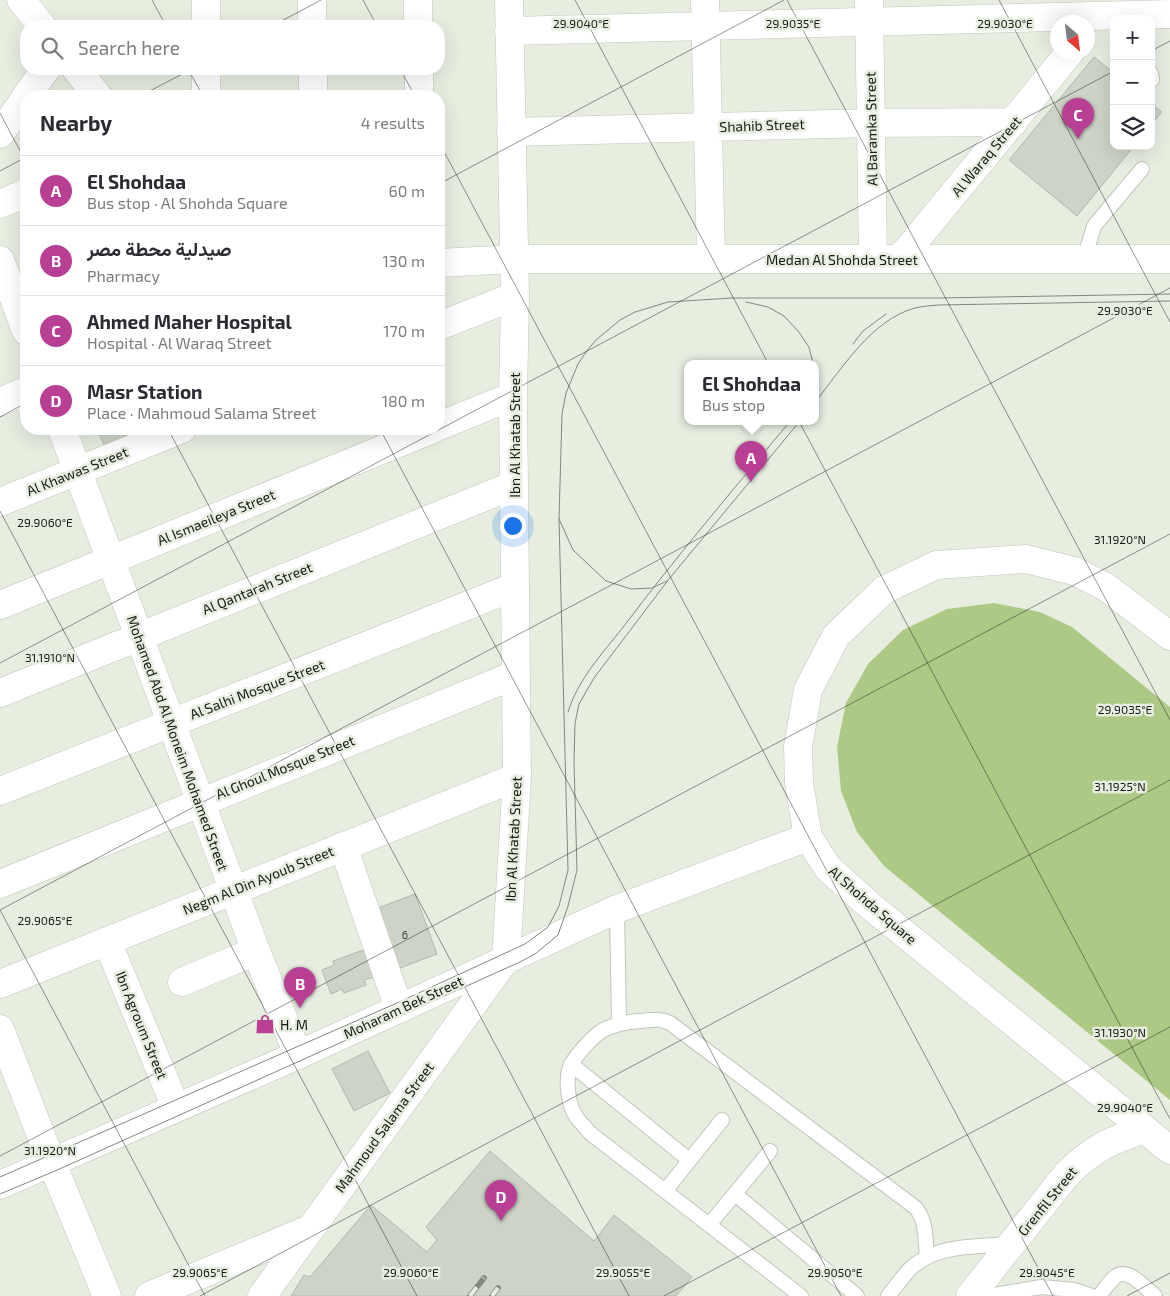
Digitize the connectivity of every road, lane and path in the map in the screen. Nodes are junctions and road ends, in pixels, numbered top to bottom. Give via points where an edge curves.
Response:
1 (20, 0) edge
2 (206, 0) edge
3 (312, 0) edge
4 (418, 0) edge
5 (509, 0) edge
6 (1028, 9) edge
7 (869, 11) edge
8 (705, 13) edge
9 (1056, 15) edge
10 (37, 20) edge
11 (206, 20) edge
12 (312, 20) edge
13 (418, 20) edge
14 (1110, 21) edge
15 (1095, 23) edge
16 (509, 31) junction
17 (1064, 60) edge
18 (42, 75) edge
19 (81, 75) edge
20 (206, 75) edge
21 (313, 75) edge
22 (419, 75) edge
23 (30, 90) edge
24 (93, 90) edge
25 (206, 90) edge
26 (313, 90) edge
27 (419, 90) edge
28 (20, 105) edge
29 (871, 122) junction
30 (1014, 122) junction
31 (708, 127) junction
32 (510, 132) junction
33 (0, 134) edge
34 (1142, 169) dead end
35 (20, 196) edge
36 (0, 204) edge
37 (1170, 258) edge
38 (514, 259) junction
39 (711, 259) junction
40 (872, 259) junction
41 (900, 259) junction
42 (1084, 259) junction
43 (0, 260) edge
44 (445, 263) edge
45 (515, 296) junction
46 (18, 315) edge
47 (445, 324) edge
48 (20, 394) edge
49 (513, 396) junction
50 (0, 402) edge
51 (445, 424) edge
52 (64, 435) edge
53 (167, 435) edge
54 (417, 435) edge
55 (78, 470) junction
56 (514, 484) junction
57 (0, 502) edge
58 (111, 559) junction
59 (514, 587) junction
60 (0, 605) edge
61 (139, 636) junction
62 (1170, 636) edge
63 (515, 675) junction
64 (0, 693) edge
65 (171, 722) junction
66 (517, 778) junction
67 (0, 791) edge
68 (200, 801) junction
69 (808, 837) junction
70 (342, 846) junction
71 (0, 884) edge
72 (233, 890) junction
73 (617, 909) junction
74 (107, 941) junction
75 (256, 951) junction
76 (506, 959) junction
77 (182, 982) dead end
78 (0, 984) edge
79 (399, 1010) junction
80 (619, 1023) junction
81 (0, 1029) edge
82 (298, 1055) junction
83 (571, 1064) junction
84 (176, 1108) junction
85 (722, 1120) dead end
86 (1143, 1130) junction
87 (1170, 1150) edge
88 (770, 1151) dead end
89 (689, 1160) junction
90 (52, 1163) junction
91 (0, 1185) edge
92 (665, 1191) junction
93 (735, 1194) junction
94 (709, 1225) junction
95 (310, 1229) junction
96 (1012, 1244) junction
97 (927, 1257) junction
98 (107, 1296) edge
99 (149, 1296) edge
100 (262, 1296) edge
101 (800, 1296) edge
102 (857, 1296) edge
103 (888, 1296) edge
104 (970, 1296) edge
105 (988, 1296) edge
106 (1092, 1296) edge
107 (1099, 1296) edge
108 (1155, 1296) edge

1 - 10 street
2 - 11 street
3 - 12 street
4 - 13 street
5 - 16 street, Ibn Al Khatab Street
6 - 7 street
6 - 9 street
7 - 8 street
7 - 29 street, Al Baramka Street
8 - 16 street
8 - 31 street
14 - 15 street
16 - 32 street, Ibn Al Khatab Street
17 - 30 street, Al Waraq Street
18 - 23 street
19 - 24 street
20 - 25 street
21 - 26 street
22 - 27 street
28 - 33 street
29 - 30 street, Shahib Street
29 - 31 street, Shahib Street
29 - 40 street, Al Baramka Street
30 - 41 street, Al Waraq Street
31 - 32 street, Shahib Street
31 - 39 street
32 - 38 street, Ibn Al Khatab Street
34 - 42 lane via 1094,226
35 - 36 street
37 - 42 street, Medan Al Shohda Street
38 - 39 street, Medan Al Shohda Street
38 - 44 street, Medan Al Shohda Street
38 - 45 street, Ibn Al Khatab Street
39 - 40 street, Medan Al Shohda Street
40 - 41 street, Medan Al Shohda Street
41 - 42 street, Medan Al Shohda Street
43 - 46 street
45 - 47 street
45 - 49 street, Ibn Al Khatab Street
48 - 50 street
49 - 51 street
49 - 56 street, Ibn Al Khatab Street
52 - 55 street, Mohamed Abd Al Moneim Mohamed Street
53 - 55 street, Al Khawas Street
54 - 58 street, Al Ismaeileya Street
55 - 57 street, Al Khawas Street
55 - 58 street, Mohamed Abd Al Moneim Mohamed Street
56 - 59 street, Ibn Al Khatab Street
56 - 61 street, Al Qantarah Street
58 - 60 street, Al Ismaeileya Street
58 - 61 street, Mohamed Abd Al Moneim Mohamed Street
59 - 63 street, Ibn Al Khatab Street
59 - 65 street, Al Salhi Mosque Street
61 - 64 street, Al Qantarah Street
61 - 65 street, Mohamed Abd Al Moneim Mohamed Street
62 - 69 street, Al Shohda Square via 1106,587 1074,571 1026,559 936,565 884,590 836,636 808,690 798,747 799,783
63 - 66 street, Ibn Al Khatab Street
63 - 68 street, Al Ghoul Mosque Street
65 - 67 street, Al Salhi Mosque Street
65 - 68 street, Mohamed Abd Al Moneim Mohamed Street
66 - 70 street, Negm Al Din Ayoub Street
66 - 76 street, Ibn Al Khatab Street
68 - 71 street, Al Ghoul Mosque Street
68 - 72 street, Mohamed Abd Al Moneim Mohamed Street
69 - 73 street, Moharam Bek Street
69 - 86 street, Al Shohda Square via 828,868 868,904
70 - 72 street, Negm Al Din Ayoub Street
70 - 79 street
72 - 74 street, Negm Al Din Ayoub Street
72 - 75 street, Mohamed Abd Al Moneim Mohamed Street
73 - 76 street, Moharam Bek Street
73 - 80 lane
74 - 78 street, Negm Al Din Ayoub Street
74 - 84 street, Ibn Agroum Street
75 - 77 street
75 - 82 street, Mohamed Abd Al Moneim Mohamed Street
76 - 79 street, Moharam Bek Street
76 - 95 street, Mahmoud Salama Street
79 - 82 street, Moharam Bek Street
80 - 83 lane via 600,1032
80 - 97 lane via 656,1019 670,1023 916,1208 924,1223
81 - 90 street
82 - 84 street, Moharam Bek Street
83 - 89 lane
83 - 92 lane via 569,1100 576,1117 590,1133
84 - 90 street, Moharam Bek Street
85 - 89 lane
86 - 87 street, Al Shohda Square
86 - 96 street, Grenfil Street via 1120,1137 1084,1158 1067,1174
88 - 93 lane
89 - 92 lane
90 - 91 street, Moharam Bek Street
90 - 98 street
92 - 94 lane
93 - 94 lane
93 - 102 lane
94 - 101 lane
95 - 99 street
95 - 100 street, Mahmoud Salama Street
96 - 97 lane via 939,1252
96 - 104 street, Grenfil Street
97 - 103 lane via 911,1268
105 - 106 lane via 1041,1287 1075,1290
107 - 108 lane via 1116,1276 1123,1274 1130,1275

